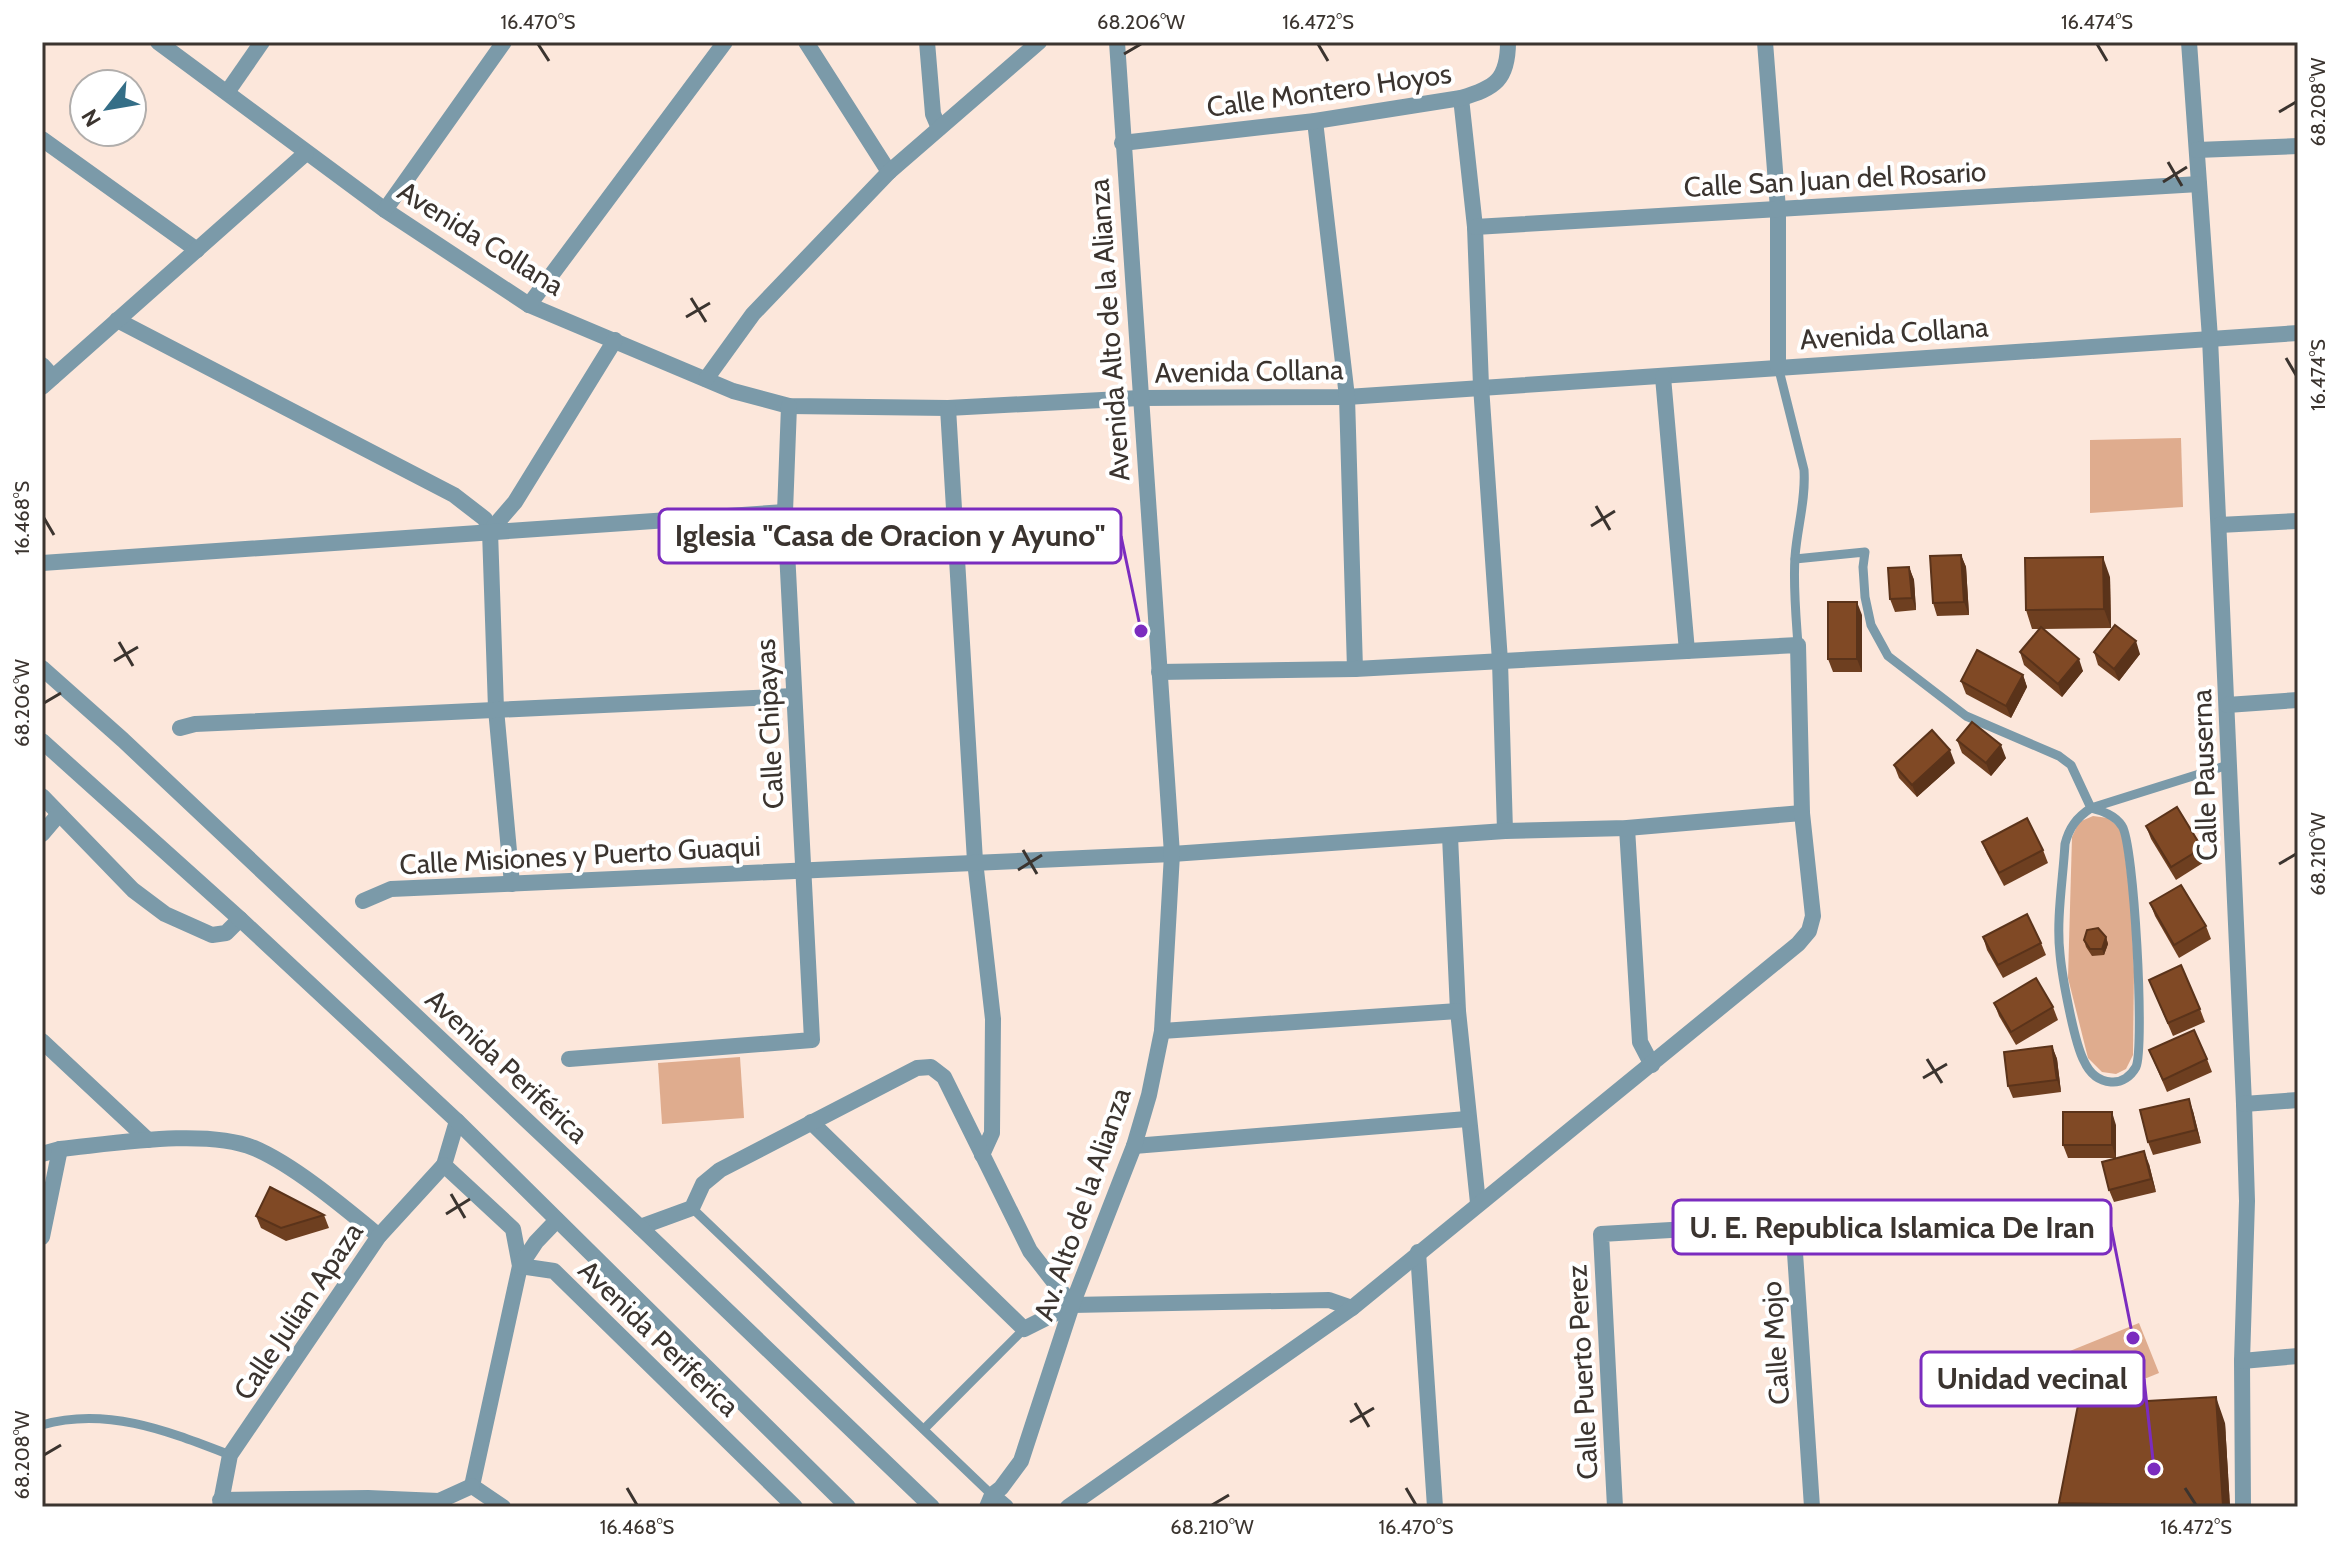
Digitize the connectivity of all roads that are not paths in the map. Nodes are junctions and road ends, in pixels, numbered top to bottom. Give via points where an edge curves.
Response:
1 (158, 42) edge
2 (262, 42) edge
3 (504, 42) edge
4 (725, 42) edge
5 (806, 42) edge
6 (927, 42) edge
7 (1039, 42) edge
8 (1117, 42) edge
9 (1508, 42) edge
10 (1765, 42) edge
11 (2189, 42) edge
12 (228, 91) junction
13 (1461, 98) junction
14 (1315, 121) junction
15 (939, 128) junction
16 (42, 139) edge
17 (1122, 143) junction
18 (2298, 146) edge
19 (2197, 150) junction
20 (306, 153) junction
21 (889, 172) junction
22 (2199, 184) junction
23 (1778, 209) junction
24 (385, 210) junction
25 (1475, 227) junction
26 (197, 250) junction
27 (529, 305) junction
28 (117, 320) junction
29 (2298, 333) edge
30 (2210, 338) junction
31 (615, 340) junction
32 (1778, 366) junction
33 (46, 376) edge
34 (1663, 377) junction
35 (706, 379) junction
36 (1481, 386) junction
37 (1347, 397) junction
38 (1140, 398) junction
39 (789, 406) junction
40 (948, 408) junction
41 (785, 512) junction
42 (2298, 521) edge
43 (2219, 525) junction
44 (490, 531) junction
45 (1795, 559) junction
46 (42, 563) edge
47 (1798, 645) junction
48 (1687, 651) junction
49 (1500, 661) junction
50 (42, 668) edge
51 (1355, 669) junction
52 (1159, 672) junction
53 (794, 696) junction
54 (2298, 700) edge
55 (2227, 705) junction
56 (496, 709) junction
57 (180, 728) dead end
58 (42, 741) edge
59 (2228, 765) junction
60 (42, 796) edge
61 (2091, 808) junction
62 (1802, 813) junction
63 (59, 814) junction
64 (1627, 828) junction
65 (1505, 831) junction
66 (42, 834) edge
67 (1450, 836) junction
68 (1172, 854) junction
69 (975, 861) junction
70 (802, 870) junction
71 (512, 884) junction
72 (363, 901) dead end
73 (240, 919) junction
74 (1458, 1011) junction
75 (1162, 1031) junction
76 (42, 1041) edge
77 (569, 1059) dead end
78 (1652, 1065) junction
79 (2298, 1100) edge
80 (2244, 1104) junction
81 (1467, 1119) junction
82 (457, 1121) junction
83 (811, 1122) junction
84 (148, 1140) junction
85 (1134, 1146) junction
86 (60, 1149) junction
87 (42, 1154) edge
88 (982, 1155) junction
89 (444, 1165) junction
90 (1478, 1203) junction
91 (692, 1208) junction
92 (557, 1220) junction
93 (640, 1227) junction
94 (1601, 1234) joint
95 (379, 1236) junction
96 (42, 1237) edge
97 (1418, 1252) junction
98 (520, 1266) junction
99 (1072, 1305) junction
100 (1352, 1308) junction
101 (1024, 1329) junction
102 (2298, 1356) edge
103 (2242, 1361) junction
104 (42, 1425) edge
105 (924, 1429) junction
106 (230, 1455) junction
107 (472, 1486) junction
108 (989, 1501) edge
109 (220, 1504) edge
110 (503, 1507) edge
111 (795, 1507) edge
112 (848, 1507) edge
113 (932, 1507) edge
114 (1006, 1507) edge
115 (1068, 1507) edge
116 (1435, 1507) edge
117 (1615, 1507) edge
118 (1812, 1507) edge
119 (2243, 1507) edge

1 - 12 street, Avenida Collana
2 - 12 street
3 - 24 street
4 - 27 street
5 - 21 street
6 - 15 street via 933,114
7 - 15 street
8 - 17 street, Avenida Alto de la Alianza
9 - 13 street, Calle Montero Hoyos via 1503,76 1481,93
10 - 23 street
11 - 19 street, Calle Pauserna
12 - 20 street, Avenida Collana
13 - 14 street, Calle Montero Hoyos
13 - 25 street
14 - 17 street, Calle Montero Hoyos
14 - 37 street
15 - 21 street
16 - 26 street
17 - 38 street, Avenida Alto de la Alianza
18 - 19 street
19 - 22 street, Calle Pauserna
20 - 24 street, Avenida Collana
20 - 26 street
21 - 35 street via 753,314
22 - 23 street, Calle San Juan del Rosario
22 - 30 street, Calle Pauserna
23 - 25 street, Calle San Juan del Rosario
23 - 32 street
24 - 27 street, Avenida Collana
25 - 36 street
26 - 28 street
27 - 31 street, Avenida Collana
28 - 33 street
28 - 44 street via 454,495 485,519
29 - 30 street, Avenida Collana
30 - 32 street, Avenida Collana
30 - 43 street, Calle Pauserna
31 - 35 street, Avenida Collana
31 - 44 street via 515,502
32 - 34 street, Avenida Collana
32 - 45 lane via 1804,479
34 - 36 street, Avenida Collana
34 - 48 street
35 - 39 street, Avenida Collana
36 - 37 street, Avenida Collana
36 - 49 street
37 - 38 street, Avenida Collana
37 - 51 street
38 - 40 street, Avenida Collana
38 - 52 street, Avenida Alto de la Alianza
39 - 40 street, Avenida Collana
39 - 41 street, Calle Chipayas
40 - 69 street
41 - 44 street
41 - 53 street, Calle Chipayas
42 - 43 street
43 - 55 street, Calle Pauserna
44 - 46 street
44 - 56 street
45 - 47 lane
45 - 61 lane via 1865,552 1871,625 1888,656 1966,716 2059,756 2071,765
47 - 48 street
47 - 62 street
48 - 49 street
49 - 51 street
49 - 65 street
50 - 93 street, Avenida Periférica
51 - 52 street
52 - 68 street, Avenida Alto de la Alianza
53 - 56 street
53 - 70 street, Calle Chipayas
54 - 55 street
55 - 59 street, Calle Pauserna
56 - 57 street
56 - 71 street
58 - 73 street
59 - 61 lane
59 - 80 street, Calle Pauserna
60 - 63 street
61 - 61 lane via 2123,826 2132,887 2139,1058 2124,1079 2111,1082 2095,1077 2084,1061 2059,952 2065,844 2069,829
62 - 64 street, Calle Misiones y Puerto Guaqui
62 - 78 street via 1813,916 1807,935
63 - 66 street
63 - 73 street via 133,890 165,914 212,935 226,933
64 - 65 street, Calle Misiones y Puerto Guaqui
64 - 78 street via 1640,1042
65 - 67 street, Calle Misiones y Puerto Guaqui
67 - 68 street, Calle Misiones y Puerto Guaqui
67 - 74 street
68 - 69 street, Calle Misiones y Puerto Guaqui
68 - 75 street, Av. Alto de la Alianza
69 - 70 street, Calle Misiones y Puerto Guaqui
69 - 88 street via 993,1019 992,1133
70 - 71 street, Calle Misiones y Puerto Guaqui
70 - 77 street, Calle Chipayas via 812,1040
71 - 72 street, Calle Misiones y Puerto Guaqui via 391,889
73 - 82 street
74 - 75 street
74 - 81 street
75 - 85 street, Av. Alto de la Alianza
76 - 84 street
78 - 90 street
79 - 80 street
80 - 103 street, Calle Pauserna
81 - 85 street
81 - 90 street
82 - 89 street
82 - 92 street
83 - 88 street via 917,1068 931,1067 944,1077
83 - 91 street via 720,1170 703,1184
83 - 101 street
84 - 86 street
84 - 95 street via 184,1138 253,1148
85 - 99 street, Av. Alto de la Alianza
86 - 87 street
86 - 96 street
88 - 99 street via 1030,1251
89 - 95 street, Calle Julian Apaza
89 - 98 street via 513,1229
90 - 97 street
91 - 93 street
91 - 105 lane
92 - 98 street
92 - 112 street
93 - 113 street, Avenida Periférica
94 - 117 street, Calle Puerto Perez
94 - 118 street, Calle Mojo via 1793,1223
95 - 106 street, Calle Julian Apaza
97 - 100 street
97 - 116 street
98 - 107 street
98 - 111 street, Avenida Periferica via 554,1271
99 - 100 street via 1329,1300
99 - 101 street
99 - 108 street, Av. Alto de la Alianza via 1021,1461
100 - 115 street
101 - 105 lane
102 - 103 street
103 - 119 street, Calle Pauserna
104 - 106 lane via 83,1417 124,1422 168,1431
105 - 108 lane
106 - 109 street, Calle Julian Apaza
107 - 109 street via 439,1501
107 - 110 street
108 - 114 street

